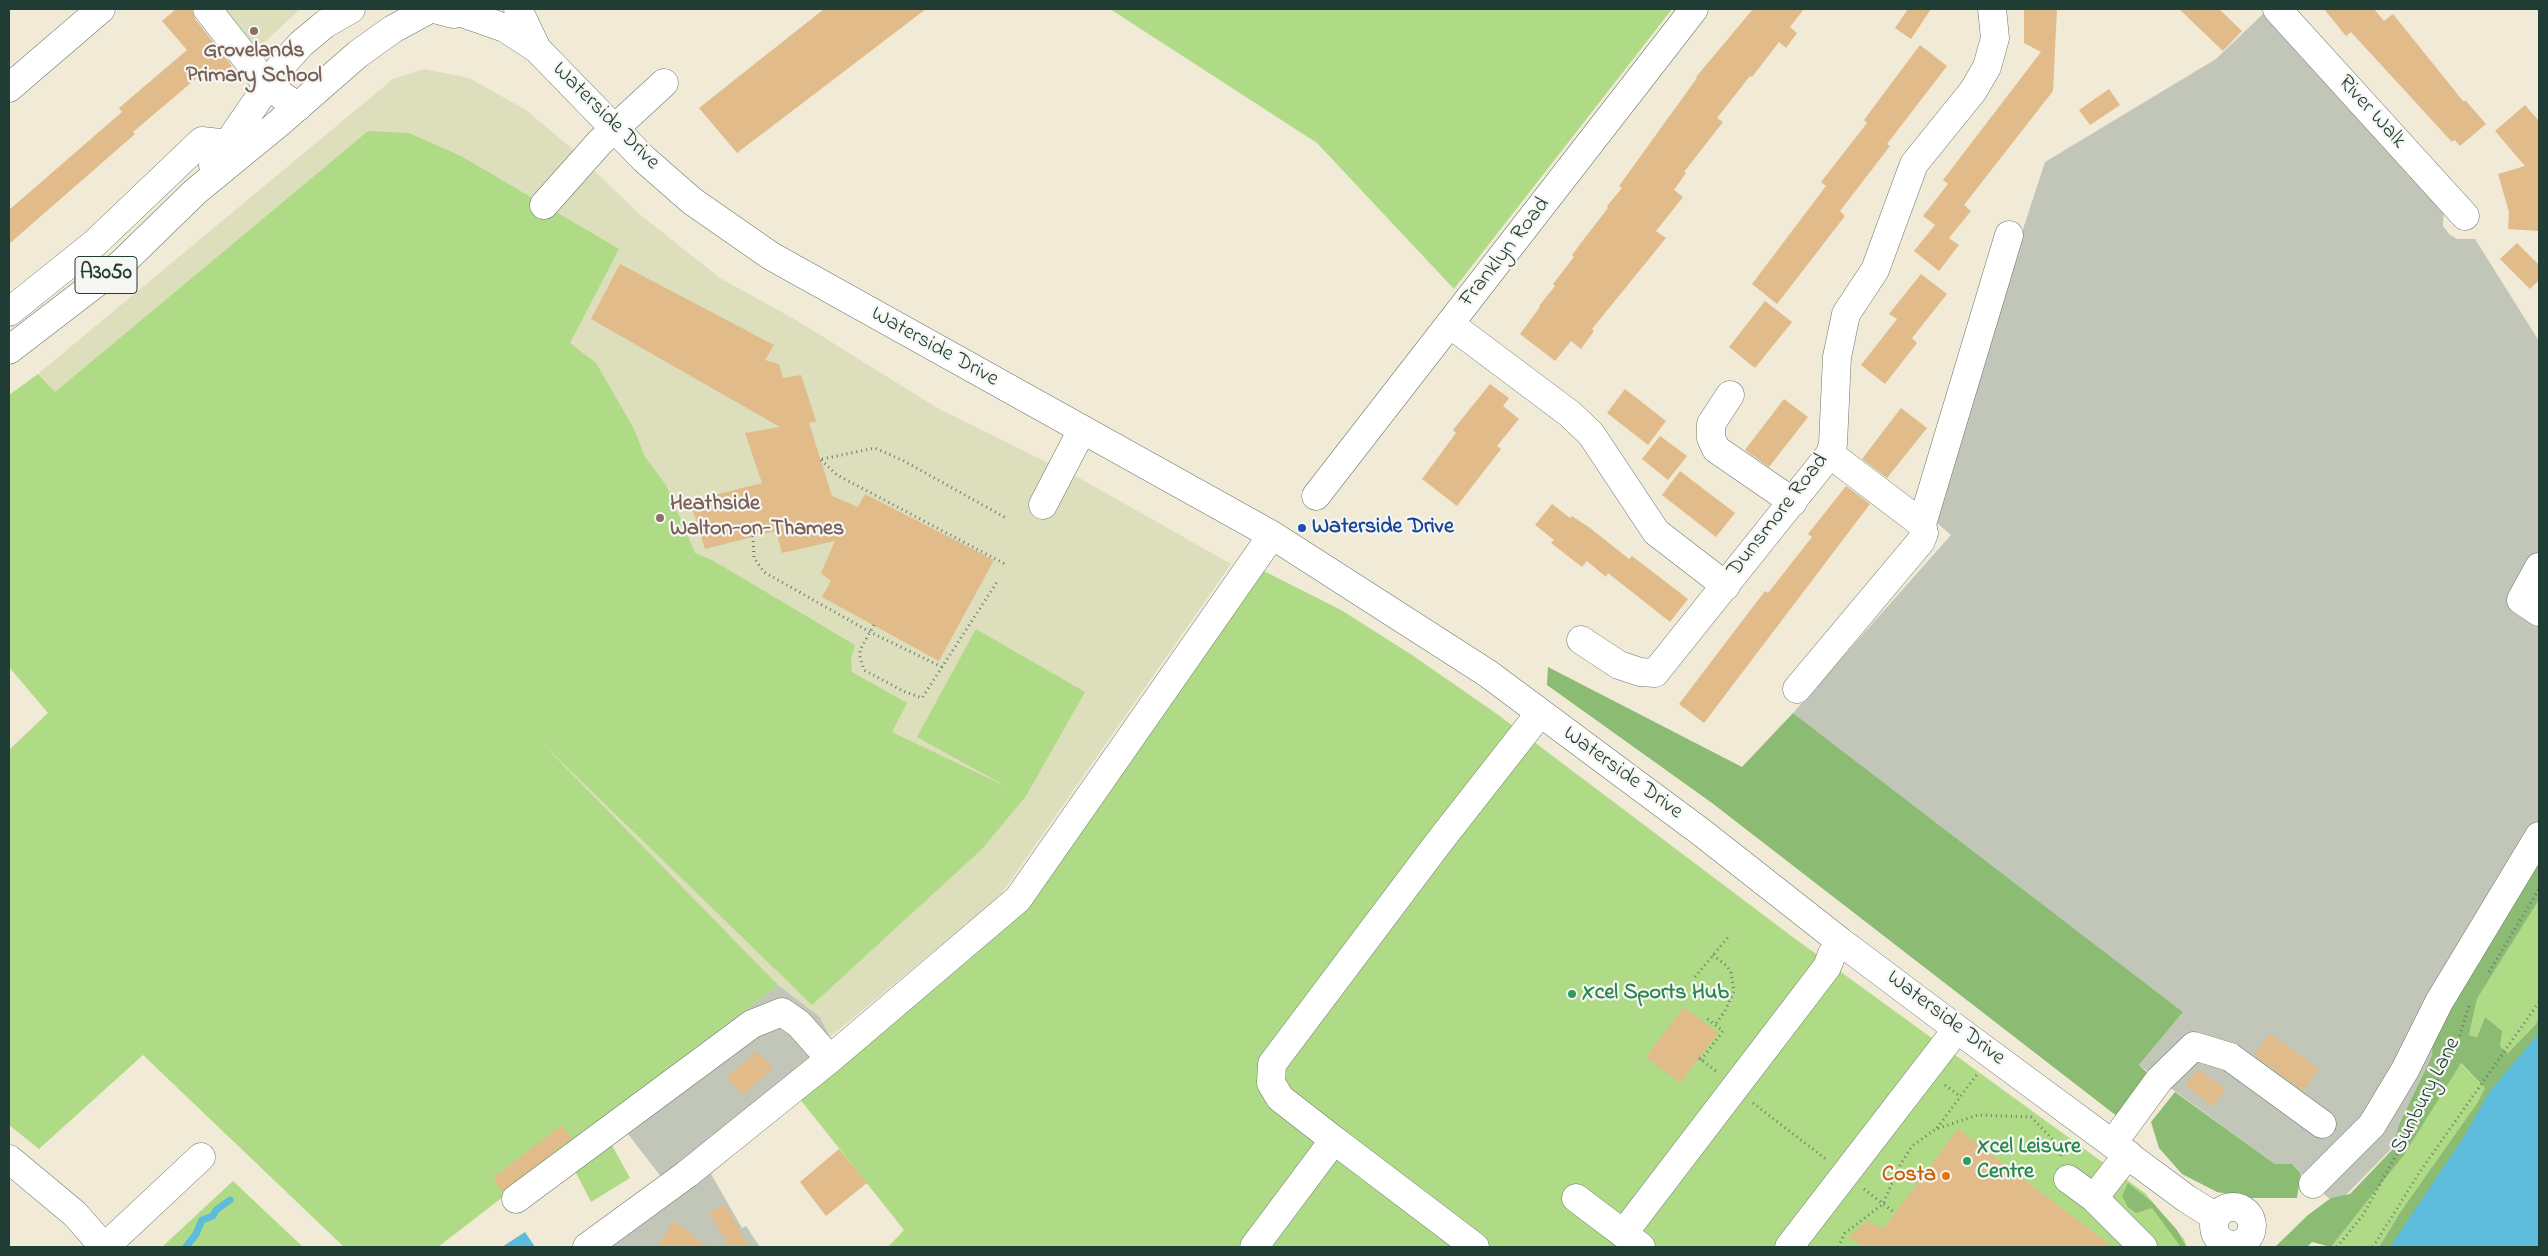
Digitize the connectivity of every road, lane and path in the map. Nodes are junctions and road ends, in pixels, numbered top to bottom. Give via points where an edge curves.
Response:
1 (101, 9) edge
2 (207, 9) edge
3 (351, 9) edge
4 (432, 9) edge
5 (518, 9) edge
6 (1694, 9) edge
7 (1992, 9) edge
8 (2277, 9) edge
9 (469, 11) edge
10 (536, 49) junction
11 (664, 83) dead end
12 (268, 86) junction
13 (9, 88) edge
14 (298, 107) junction
15 (614, 130) junction
16 (228, 144) junction
17 (196, 191) junction
18 (544, 205) dead end
19 (2465, 216) dead end
20 (2009, 235) dead end
21 (9, 314) edge
22 (1450, 324) junction
23 (18, 343) edge
24 (1730, 395) dead end
25 (1082, 430) junction
26 (1830, 454) junction
27 (1316, 496) dead end
28 (1793, 502) junction
29 (1043, 505) dead end
30 (1006, 518) dead end
31 (1922, 524) junction
32 (1272, 535) junction
33 (753, 536) dead end
34 (1008, 565) dead end
35 (2539, 567) edge
36 (998, 582) dead end
37 (1726, 586) junction
38 (2539, 612) edge
39 (874, 625) dead end
40 (870, 632) junction
41 (1581, 640) dead end
42 (942, 667) junction
43 (1797, 689) dead end
44 (1540, 713) junction
45 (2539, 836) edge
46 (2539, 889) edge
47 (1729, 936) dead end
48 (1841, 942) junction
49 (1714, 955) junction
50 (1696, 977) dead end
51 (2484, 980) dead end
52 (2473, 997) dead end
53 (2539, 1002) edge
54 (1705, 1017) dead end
55 (1715, 1025) junction
56 (1957, 1028) junction
57 (830, 1059) junction
58 (1982, 1068) dead end
59 (1735, 1087) junction
60 (2322, 1124) dead end
61 (1936, 1129) junction
62 (1334, 1140) junction
63 (2120, 1148) junction
64 (201, 1158) dead end
65 (9, 1159) edge
66 (2065, 1171) joint
67 (1846, 1174) junction
68 (2313, 1184) dead end
69 (516, 1198) dead end
70 (1576, 1198) dead end
71 (2094, 1198) junction
72 (1882, 1204) junction
73 (1895, 1213) dead end
74 (1632, 1240) edge
75 (2226, 1246) edge
76 (104, 1247) edge
77 (588, 1247) edge
78 (1254, 1247) edge
79 (1475, 1247) edge
80 (1789, 1247) edge
81 (1838, 1247) edge
82 (2143, 1247) edge
83 (2337, 1247) edge
84 (2373, 1247) edge

1 - 13 street
2 - 12 street
3 - 12 street, A3050 via 301,44
4 - 9 street, Waterside Drive via 453,14
4 - 14 street, A3050 via 393,29 365,49
5 - 10 street, Waterside Drive
6 - 22 street, Franklyn Road
7 - 26 street, Dunsmore Road via 1995,38 1987,67 1973,91 1914,164 1875,270 1846,314 1838,357
8 - 19 street, River Walk
9 - 10 street, Waterside Drive
10 - 15 street, Waterside Drive
11 - 15 street
12 - 14 street
12 - 16 street, A3050
14 - 17 street, A3050
15 - 18 street
15 - 25 street, Waterside Drive via 692,201 771,256
16 - 17 street, A3050
16 - 21 street via 202,141 95,243
17 - 23 street, A3050 via 121,264
20 - 31 street
21 - 23 street
22 - 27 street, Franklyn Road
22 - 37 street, Dunsmore Road via 1570,414 1591,434 1656,532
24 - 28 street via 1711,424 1711,438 1716,449
25 - 29 street
25 - 32 street, Waterside Drive
26 - 28 street, Dunsmore Road
26 - 31 street
28 - 37 street, Dunsmore Road
30 - 34 path via 875,448 821,460 838,475
31 - 43 street via 1922,541
32 - 44 street, Waterside Drive via 1487,673
32 - 57 street via 1018,898
33 - 40 path via 754,558 764,572
35 - 38 street via 2521,600
36 - 42 path
37 - 41 street, Dunsmore Road via 1655,673 1619,665
39 - 40 path
40 - 42 path
40 - 42 path via 860,650 864,670 903,691 922,698
44 - 48 street, Waterside Drive via 1701,832
44 - 62 street via 1272,1064 1271,1083 1280,1098
45 - 68 street via 2439,1002 2372,1125
46 - 51 path
47 - 49 path
48 - 56 street, Waterside Drive
48 - 59 street via 1827,967
49 - 50 path
49 - 55 path via 1731,973 1734,991
52 - 83 path, Sunbury Lane via 2456,1047 2363,1216
53 - 84 path via 2419,1173
54 - 55 path
55 - 59 path via 1723,1031 1700,1059
56 - 63 street, Waterside Drive
56 - 67 street
57 - 69 street via 799,1024 782,1012 752,1024
57 - 77 street
58 - 61 path
59 - 67 path
59 - 74 street
60 - 63 street via 2230,1057 2194,1046 2159,1080
61 - 66 path via 1978,1115 2031,1117 2061,1148
61 - 72 path via 1912,1146
62 - 78 street
62 - 79 street
63 - 71 street
63 - 75 street, Waterside Drive via 2216,1217 2214,1230
64 - 76 street
65 - 76 street via 75,1214
66 - 71 street
67 - 72 path
67 - 80 street
70 - 74 street
71 - 82 street
72 - 73 path
72 - 81 path via 1845,1233

